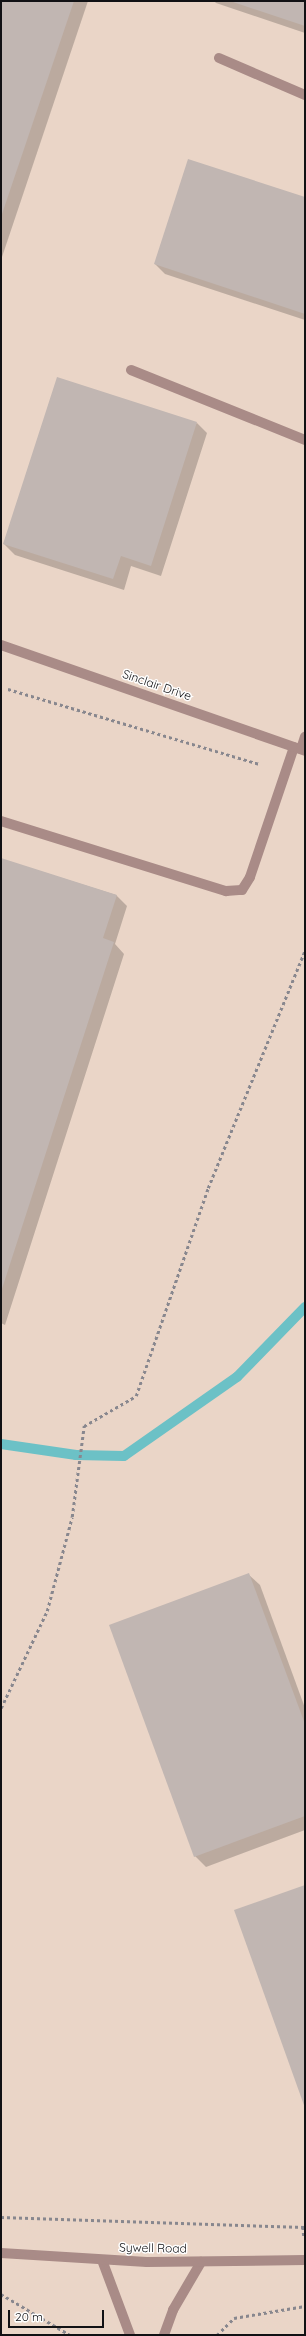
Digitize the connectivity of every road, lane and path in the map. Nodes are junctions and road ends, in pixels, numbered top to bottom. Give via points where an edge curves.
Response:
1 (219, 58) dead end
2 (305, 95) edge
3 (131, 370) dead end
4 (305, 440) edge
5 (1, 644) edge
6 (8, 689) dead end
7 (305, 737) edge
8 (300, 749) edge
9 (259, 764) dead end
10 (1, 821) edge
11 (305, 950) edge
12 (1, 1708) edge
13 (1, 2217) edge
14 (304, 2227) edge
15 (304, 2238) dead end
16 (1, 2253) edge
17 (102, 2260) junction
18 (305, 2260) edge
19 (201, 2262) junction
20 (1, 2294) edge
21 (305, 2306) edge
22 (70, 2335) edge
23 (130, 2335) edge
24 (164, 2335) edge
25 (217, 2335) edge

1 - 2 street
3 - 4 street
5 - 8 street, Sinclair Drive
6 - 9 path
7 - 8 street
8 - 10 street via 250,877 242,890 226,891
11 - 12 path via 208,1188 136,1396 84,1426 72,1517 48,1611
13 - 14 path
14 - 15 path
16 - 17 street, Sywell Road
17 - 19 street, Sywell Road
17 - 23 street
18 - 19 street, Sywell Road
19 - 24 street via 173,2310
20 - 22 path
21 - 25 path via 234,2318

